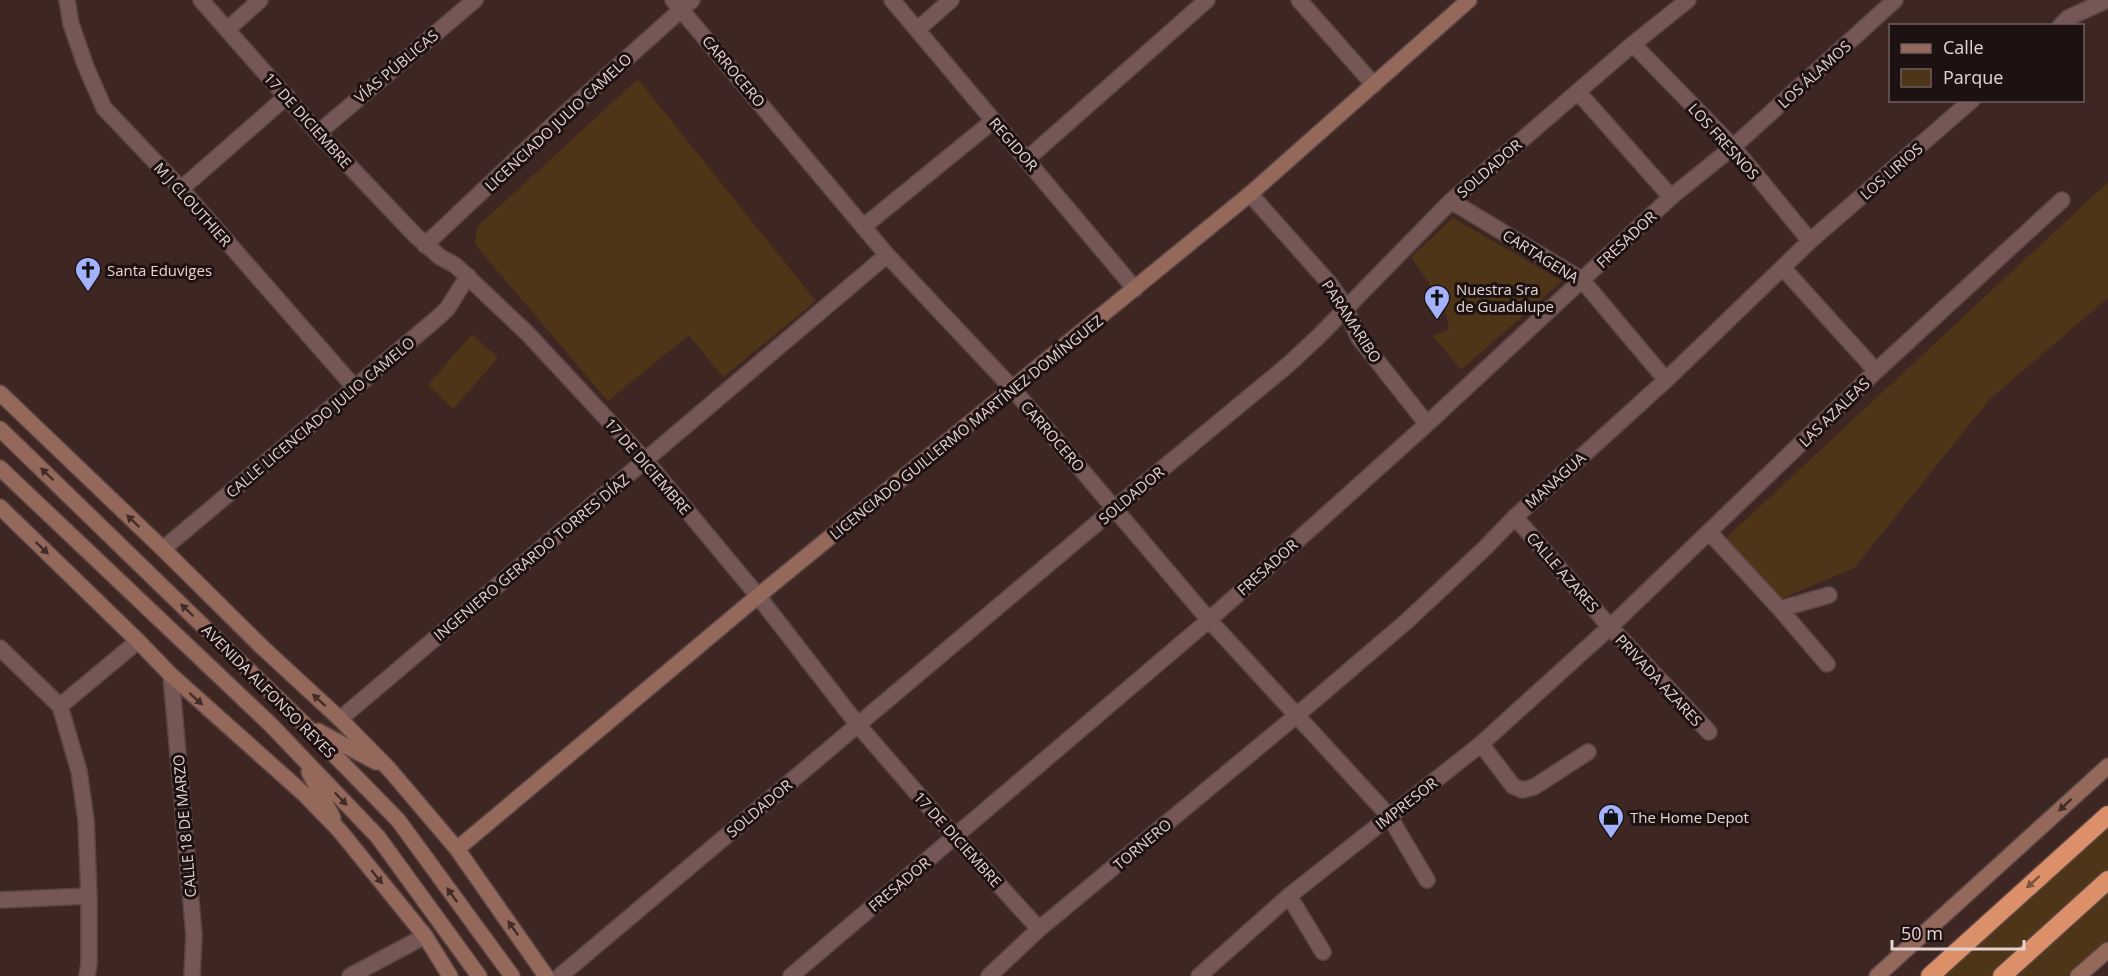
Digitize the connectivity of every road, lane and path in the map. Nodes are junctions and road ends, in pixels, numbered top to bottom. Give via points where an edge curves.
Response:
1 (67, 0) edge
2 (201, 0) edge
3 (260, 0) edge
4 (475, 0) edge
5 (892, 0) edge
6 (951, 0) edge
7 (1207, 0) edge
8 (1299, 0) edge
9 (1469, 0) edge
10 (1688, 0) edge
11 (1894, 0) edge
12 (2107, 0) edge
13 (683, 3) edge
14 (2083, 5) edge
15 (2062, 24) edge
16 (228, 29) junction
17 (918, 29) junction
18 (1633, 44) junction
19 (1374, 85) junction
20 (1578, 92) junction
21 (287, 96) junction
22 (1970, 102) edge
23 (993, 121) junction
24 (318, 132) junction
25 (1733, 147) junction
26 (1027, 159) junction
27 (181, 189) junction
28 (1250, 194) junction
29 (1671, 197) junction
30 (2062, 200) dead end
31 (1451, 201) junction
32 (863, 227) junction
33 (1810, 242) junction
34 (425, 245) junction
35 (886, 255) junction
36 (1782, 268) junction
37 (468, 276) junction
38 (1582, 280) junction
39 (1136, 289) junction
40 (1345, 309) junction
41 (1876, 371) junction
42 (1666, 380) junction
43 (355, 388) junction
44 (1012, 388) junction
45 (0, 393) edge
46 (1426, 424) junction
47 (0, 429) edge
48 (645, 460) junction
49 (0, 468) edge
50 (0, 507) edge
51 (1115, 508) junction
52 (1515, 517) junction
53 (1710, 533) junction
54 (163, 549) junction
55 (1829, 595) dead end
56 (758, 596) junction
57 (1780, 609) junction
58 (1209, 620) junction
59 (1610, 627) junction
60 (138, 640) junction
61 (0, 648) edge
62 (1827, 664) dead end
63 (171, 675) junction
64 (60, 706) junction
65 (1297, 715) junction
66 (340, 719) junction
67 (304, 723) junction
68 (858, 724) junction
69 (1709, 732) dead end
70 (1481, 744) junction
71 (1588, 752) dead end
72 (301, 756) junction
73 (2108, 766) edge
74 (389, 769) junction
75 (2108, 815) edge
76 (1389, 816) junction
77 (340, 831) junction
78 (955, 836) junction
79 (457, 849) junction
80 (1427, 880) dead end
81 (2108, 880) edge
82 (89, 896) junction
83 (1289, 896) junction
84 (0, 900) edge
85 (1039, 929) junction
86 (425, 936) junction
87 (2108, 950) edge
88 (1323, 952) dead end
89 (994, 974) edge
90 (87, 976) edge
91 (192, 976) edge
92 (350, 976) edge
93 (450, 976) edge
94 (479, 976) edge
95 (512, 976) edge
96 (546, 976) edge
97 (560, 976) edge
98 (791, 976) edge
99 (1199, 976) edge
100 (1876, 976) edge
101 (1930, 976) edge
102 (2002, 976) edge
103 (2078, 976) edge

1 - 27 street, M J CLOUTHIER via 71,24 104,108
2 - 16 street, 17 DE DICIEMBRE
3 - 16 street
4 - 24 street, VÍAS PÚBLICAS
5 - 17 street, REGIDOR
6 - 17 street
7 - 26 street
8 - 19 street
9 - 19 street, LICENCIADO GUILLERMO MARTÍNEZ DOMÍNGUEZ
10 - 18 street, SOLDADOR
11 - 25 street, LOS ÁLAMOS
12 - 14 street
13 - 32 street, CARROCERO
13 - 34 street, LICENCIADO JULIO CAMELO
14 - 15 street
16 - 21 street, 17 DE DICIEMBRE
17 - 23 street, REGIDOR
18 - 20 street, SOLDADOR
18 - 25 street, LOS FRESNOS
19 - 28 street, LICENCIADO GUILLERMO MARTÍNEZ DOMÍNGUEZ
20 - 29 street
20 - 31 street, SOLDADOR
21 - 24 street, 17 DE DICIEMBRE
21 - 27 street
22 - 33 street, LOS LIRIOS
23 - 26 street, REGIDOR
23 - 32 street
24 - 34 street, 17 DE DICIEMBRE
25 - 29 street, FRESADOR
25 - 33 street, LOS FRESNOS
26 - 39 street, REGIDOR
27 - 43 street, M J CLOUTHIER
28 - 39 street, LICENCIADO GUILLERMO MARTÍNEZ DOMÍNGUEZ
28 - 40 street, PARAMARIBO via 1330,284
29 - 38 street, FRESADOR
30 - 41 street, LAS AZALEAS
31 - 38 street, CARTAGENA
31 - 40 street, SOLDADOR
32 - 35 street, CARROCERO
33 - 36 street, MANAGUA
34 - 37 street, 17 DE DICIEMBRE
35 - 44 street, CARROCERO
35 - 48 street, INGENIERO GERARDO TORRES DÍAZ
36 - 41 street
36 - 42 street, MANAGUA
37 - 43 street, CALLE LICENCIADO JULIO CAMELO via 447,309
37 - 48 street, 17 DE DICIEMBRE via 528,333
38 - 42 street, CARTAGENA
38 - 46 street, FRESADOR
39 - 44 street, LICENCIADO GUILLERMO MARTÍNEZ DOMÍNGUEZ
40 - 46 street, PARAMARIBO via 1359,338
40 - 51 street, SOLDADOR via 1289,364
41 - 53 street, LAS AZALEAS
42 - 52 street, MANAGUA
43 - 54 street, CALLE LICENCIADO JULIO CAMELO
44 - 51 street, CARROCERO
44 - 56 street, LICENCIADO GUILLERMO MARTÍNEZ DOMÍNGUEZ
54 -> 45 street
46 - 58 street, FRESADOR
67 -> 47 street, AVENIDA ALFONSO REYES
48 - 56 street, 17 DE DICIEMBRE
48 - 66 street, INGENIERO GERARDO TORRES DÍAZ
49 - 72 street, AVENIDA ALFONSO REYES
50 -> 60 street
51 - 58 street, CARROCERO
51 - 68 street, SOLDADOR
52 - 59 street, CALLE AZARES
52 - 65 street, MANAGUA via 1440,591
53 - 57 street
53 - 59 street, LAS AZALEAS
66 -> 54 street
55 - 57 street
56 - 68 street, 17 DE DICIEMBRE
56 - 79 street, LICENCIADO GUILLERMO MARTÍNEZ DOMÍNGUEZ
57 - 62 street
58 - 65 street, CARROCERO
58 - 78 street, FRESADOR
59 - 69 street, PRIVADA AZARES
59 - 70 street, IMPRESOR
60 - 63 street
60 - 64 street
61 - 64 street
63 -> 77 street
63 - 91 street, CALLE 18 DE MARZO via 194,935
64 - 82 street via 79,771 86,820
65 - 76 street, CARROCERO
65 - 85 street, TORNERO
66 - 74 street
67 - 74 street
95 -> 67 street, AVENIDA ALFONSO REYES via 398,820
68 - 78 street, 17 DE DICIEMBRE
68 - 97 street, SOLDADOR
70 - 71 street via 1513,786 1522,790 1534,787
70 - 76 street, IMPRESOR
72 - 77 street
72 -> 94 street, AVENIDA ALFONSO REYES via 378,837
73 -> 100 street
74 - 79 street
75 -> 101 highway
76 - 80 street, CARROCERO
76 - 83 street, IMPRESOR
77 -> 86 street
78 - 85 street, 17 DE DICIEMBRE
78 - 98 street, FRESADOR
96 -> 79 street
81 - 102 highway
82 - 84 street
82 - 90 street
83 - 88 street
83 - 99 street, IMPRESOR
85 - 89 street, TORNERO
86 - 92 street
86 - 93 street
87 - 103 street

